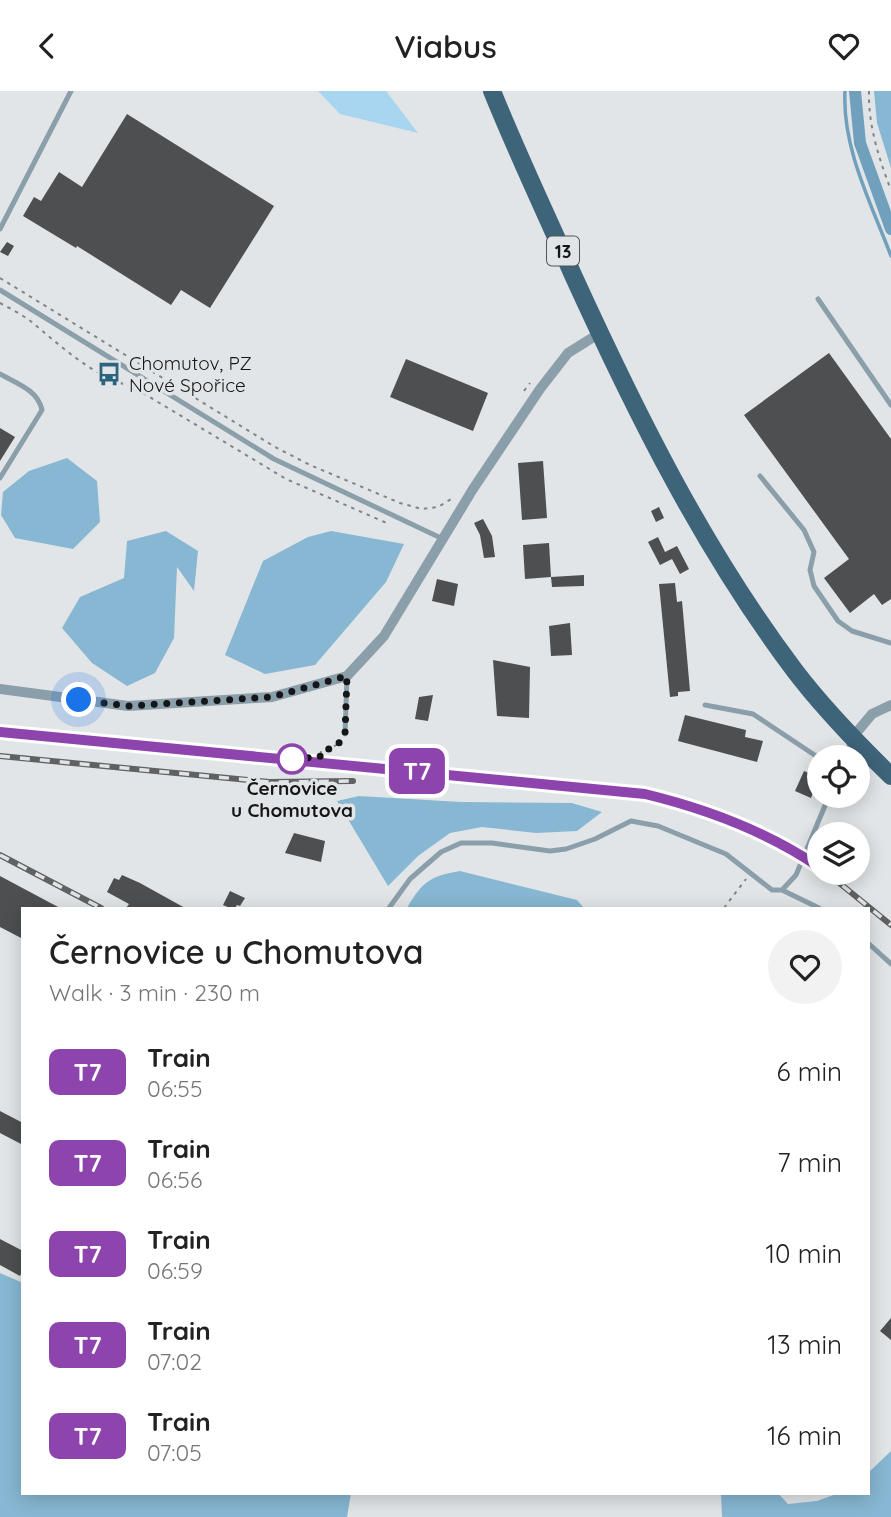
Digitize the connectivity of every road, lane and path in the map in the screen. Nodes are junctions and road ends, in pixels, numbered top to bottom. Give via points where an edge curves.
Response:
1 (71, 91) edge
2 (492, 91) edge
3 (869, 91) edge
4 (891, 190) edge
5 (0, 229) edge
6 (0, 278) edge
7 (0, 290) edge
8 (818, 299) dead end
9 (600, 333) junction
10 (0, 374) edge
11 (540, 389) junction
12 (523, 393) dead end
13 (891, 405) edge
14 (760, 476) dead end
15 (0, 478) edge
16 (461, 491) dead end
17 (443, 539) junction
18 (891, 634) edge
19 (883, 641) junction
20 (891, 643) edge
21 (347, 676) junction
22 (0, 689) edge
23 (705, 705) dead end
24 (891, 705) edge
25 (345, 734) joint
26 (852, 738) junction
27 (849, 745) edge
28 (807, 750) edge
29 (314, 756) dead end
30 (891, 776) edge
31 (825, 808) edge
32 (751, 872) junction
33 (782, 890) junction
34 (390, 907) edge
35 (725, 907) edge
36 (817, 907) edge
37 (870, 945) edge
38 (891, 964) edge

1 - 5 lane
2 - 9 main road, 13
3 - 4 path via 879,159
6 - 16 path via 310,465 422,509 438,507
7 - 17 lane via 274,459
8 - 13 lane
9 - 11 street via 568,353
9 - 26 main road, 13 via 657,450 728,573 797,673
10 - 15 lane via 33,393 43,410
11 - 12 path via 530,382
11 - 17 street
14 - 19 lane via 804,530 814,552 810,570 814,586 838,621
17 - 21 street via 384,636
18 - 19 lane
19 - 20 lane
21 - 22 street via 272,697 128,706
21 - 25 lane
23 - 28 lane via 753,715
24 - 26 street via 872,714
25 - 29 path via 337,746
26 - 27 lane
26 - 30 main road, 13
31 - 33 lane via 796,875
32 - 33 lane via 772,890
32 - 34 lane via 726,854 658,826 631,821 566,849 461,843 441,852 410,879
32 - 35 path
33 - 36 lane
37 - 38 lane

